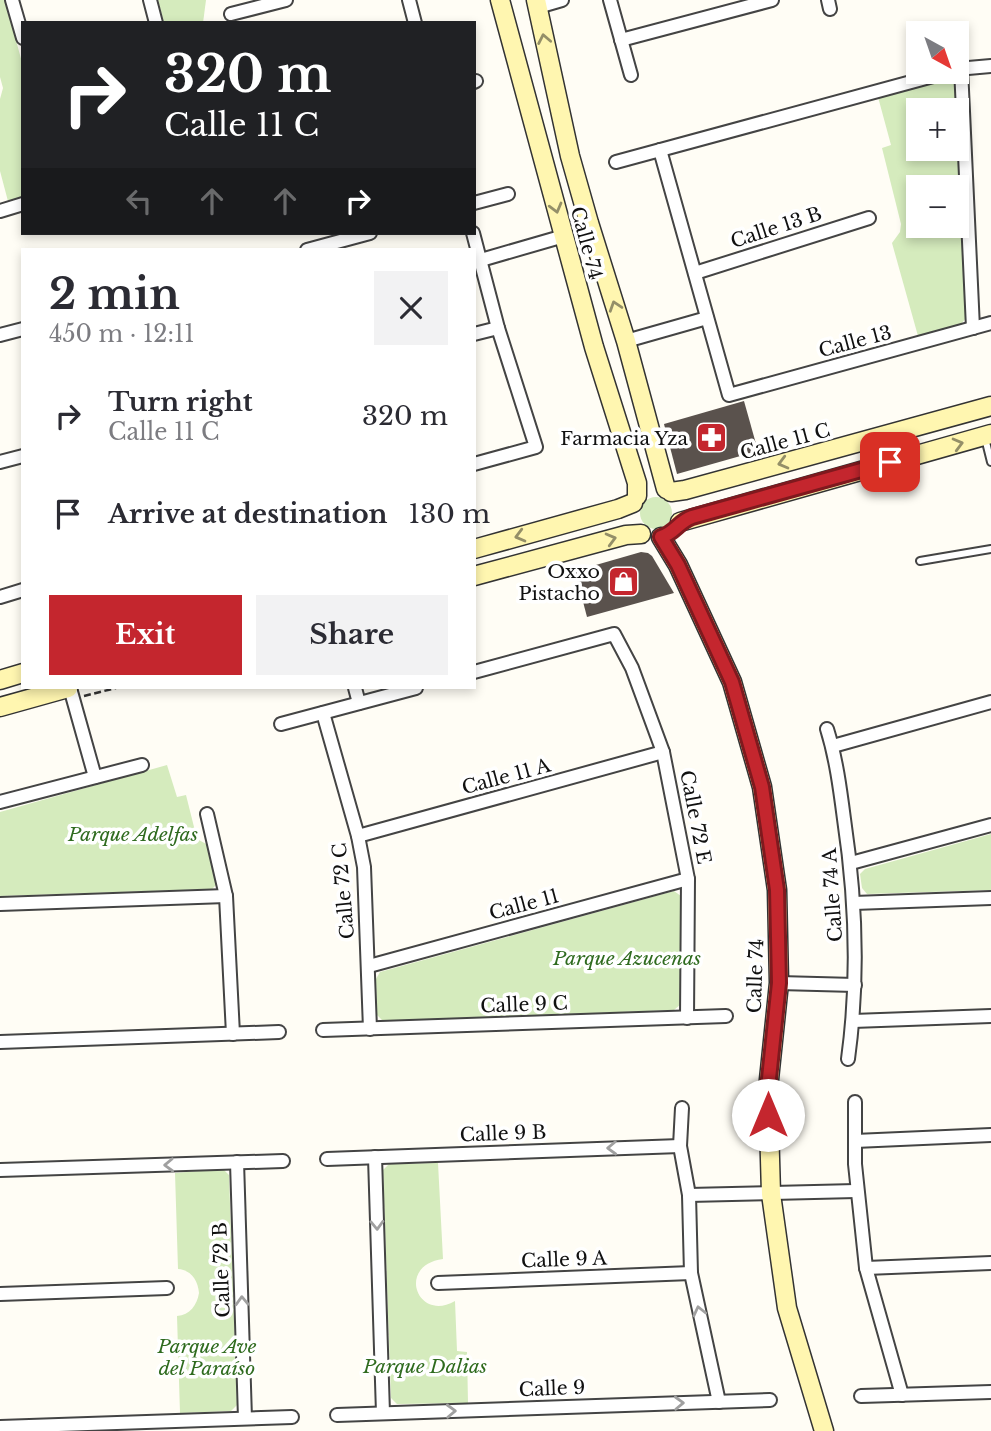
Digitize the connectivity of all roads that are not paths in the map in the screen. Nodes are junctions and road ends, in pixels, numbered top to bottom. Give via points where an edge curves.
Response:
1 (12, 0) edge
2 (150, 0) edge
3 (286, 0) edge
4 (409, 0) edge
5 (500, 0) edge
6 (562, 0) edge
7 (610, 0) edge
8 (772, 0) edge
9 (537, 3) edge
10 (231, 14) dead end
11 (155, 21) edge
12 (414, 21) edge
13 (21, 31) edge
14 (621, 40) junction
15 (991, 66) edge
16 (970, 68) edge
17 (631, 75) dead end
18 (553, 81) junction
19 (906, 83) edge
20 (960, 84) edge
21 (525, 89) junction
22 (660, 150) junction
23 (570, 156) junction
24 (543, 160) junction
25 (616, 162) dead end
26 (508, 194) dead end
27 (476, 203) edge
28 (21, 205) edge
29 (0, 211) edge
30 (869, 218) dead end
31 (363, 235) edge
32 (474, 235) edge
33 (564, 236) junction
34 (314, 248) edge
35 (481, 260) junction
36 (695, 274) junction
37 (707, 318) junction
38 (991, 323) edge
39 (498, 328) junction
40 (973, 328) junction
41 (21, 330) edge
42 (476, 334) edge
43 (0, 335) edge
44 (626, 341) junction
45 (638, 386) junction
46 (610, 394) junction
47 (991, 406) edge
48 (973, 411) junction
49 (988, 435) edge
50 (835, 449) junction
51 (655, 452) junction
52 (21, 457) edge
53 (630, 459) junction
54 (0, 462) edge
55 (991, 462) edge
56 (476, 463) edge
57 (842, 475) junction
58 (668, 491) junction
59 (635, 499) junction
60 (572, 522) junction
61 (680, 522) junction
62 (641, 534) junction
63 (661, 537) junction
64 (476, 548) edge
65 (576, 548) junction
66 (991, 549) edge
67 (920, 561) dead end
68 (476, 575) edge
69 (21, 591) edge
70 (0, 597) edge
71 (476, 671) edge
72 (21, 674) edge
73 (0, 680) edge
74 (65, 689) edge
75 (69, 689) edge
76 (355, 689) edge
77 (412, 689) edge
78 (991, 702) edge
79 (359, 703) junction
80 (0, 706) edge
81 (323, 713) junction
82 (281, 724) dead end
83 (827, 729) dead end
84 (833, 746) junction
85 (663, 752) junction
86 (142, 765) dead end
87 (95, 777) junction
88 (0, 802) edge
89 (208, 814) dead end
90 (991, 825) edge
91 (358, 836) junction
92 (851, 863) junction
93 (688, 879) junction
94 (226, 896) junction
95 (991, 898) edge
96 (854, 903) junction
97 (0, 904) edge
98 (369, 966) junction
99 (779, 983) junction
100 (855, 985) junction
101 (726, 1016) dead end
102 (991, 1016) edge
103 (687, 1018) junction
104 (853, 1021) junction
105 (370, 1029) junction
106 (323, 1030) dead end
107 (279, 1032) dead end
108 (233, 1034) junction
109 (0, 1042) edge
110 (848, 1059) dead end
111 (855, 1101) dead end
112 (682, 1108) dead end
113 (991, 1135) edge
114 (855, 1141) junction
115 (680, 1146) junction
116 (375, 1157) junction
117 (327, 1159) dead end
118 (283, 1161) dead end
119 (237, 1162) junction
120 (0, 1170) edge
121 (856, 1191) junction
122 (771, 1194) junction
123 (689, 1195) junction
124 (991, 1263) edge
125 (866, 1268) junction
126 (691, 1273) junction
127 (438, 1283) dead end
128 (167, 1289) dead end
129 (0, 1294) edge
130 (991, 1392) edge
131 (902, 1395) junction
132 (861, 1396) dead end
133 (770, 1400) dead end
134 (719, 1402) junction
135 (383, 1413) junction
136 (337, 1415) dead end
137 (292, 1417) dead end
138 (245, 1418) junction
139 (0, 1427) edge
140 (824, 1431) edge

1 - 13 street
2 - 11 street
3 - 10 street
4 - 12 street
5 - 21 main road, Calle 74
6 - 9 street
7 - 14 street
8 - 14 street
18 -> 9 main road, Calle 74
14 - 17 street
15 - 16 street
18 - 21 main road via 539,90
18 - 23 main road, Calle 74
19 - 22 street
20 - 40 street
21 - 24 main road, Calle 74
22 - 25 street
22 - 36 street
23 - 24 main road via 558,152
44 -> 23 main road, Calle 74
24 -> 33 main road, Calle 74
26 - 27 street
28 - 29 street
30 - 36 street, Calle 13 B
31 - 34 street
32 - 35 street
33 - 35 street
33 - 46 main road, Calle 74
35 - 39 street
36 - 37 street
37 - 40 street, Calle 13 via 729,395
37 - 44 street
38 - 40 street, Calle 13
39 - 42 street
39 - 56 street via 536,447
41 - 43 street
44 - 45 main road, Calle 74
45 - 46 main road
45 - 51 main road, Calle 74
46 - 53 main road, Calle 74
47 - 48 main road, Calle 11 C
48 - 49 main road
48 - 50 main road, Calle 11 C
49 - 55 lane
57 -> 49 main road
50 - 57 main road via 832,464
50 -> 58 main road, Calle 11 C
51 - 53 main road
51 - 58 main road, Calle 74
52 - 54 street
53 - 59 main road, Calle 74 via 637,482
57 - 61 main road
58 - 59 main road via 650,488
58 - 61 main road via 681,509
59 - 60 main road
59 - 62 main road via 631,516
60 -> 64 main road
60 - 65 main road via 581,533
61 - 63 main road
62 - 63 main road
65 -> 62 main road
63 - 99 main road, Calle 74 via 732,682 762,787 777,890
65 - 68 main road
66 - 67 lane
69 - 70 street
71 - 85 street, Calle 72 E via 614,634 632,668
72 - 73 main road
74 - 80 main road
75 - 87 street
76 - 79 street
77 - 79 street
78 - 84 street
79 - 81 street
81 - 82 street
81 - 91 street, Calle 72 C
83 - 84 street, Calle 74 A
84 - 92 street, Calle 74 A
85 - 91 street, Calle 11 A
85 - 93 street, Calle 72 E
86 - 87 street
87 - 88 street
89 - 94 street
90 - 92 street
91 - 98 street, Calle 72 C via 365,867
92 - 96 street, Calle 74 A
93 - 98 street, Calle 11
93 - 103 street, Calle 72 E
94 - 97 street
94 - 108 street
95 - 96 street
96 - 100 street, Calle 74 A
98 - 105 street, Calle 72 C
99 - 100 street
99 - 122 main road, Calle 74 via 768,1088
100 - 104 street, Calle 74 A
101 - 103 street, Calle 9 C
102 - 104 street
103 - 105 street, Calle 9 C
104 - 110 street, Calle 74 A
105 - 106 street, Calle 9 C
107 - 108 street
108 - 109 street
111 - 114 street
112 - 115 street
113 - 114 street
114 - 121 street
115 -> 116 street, Calle 9 B
115 - 123 street
116 - 117 street, Calle 9 B
116 -> 135 street
118 - 119 street
119 -> 120 street
138 -> 119 street, Calle 72 B
121 - 122 street
121 - 125 street
122 - 123 street
122 - 140 main road, Calle 74 via 787,1308
123 - 126 street
124 - 125 street
125 - 131 street
126 - 127 street, Calle 9 A
134 -> 126 street
128 - 129 street
130 - 131 street
131 - 132 street
133 - 134 street, Calle 9
135 -> 134 street, Calle 9
135 - 136 street, Calle 9
137 - 138 street
138 - 139 street

